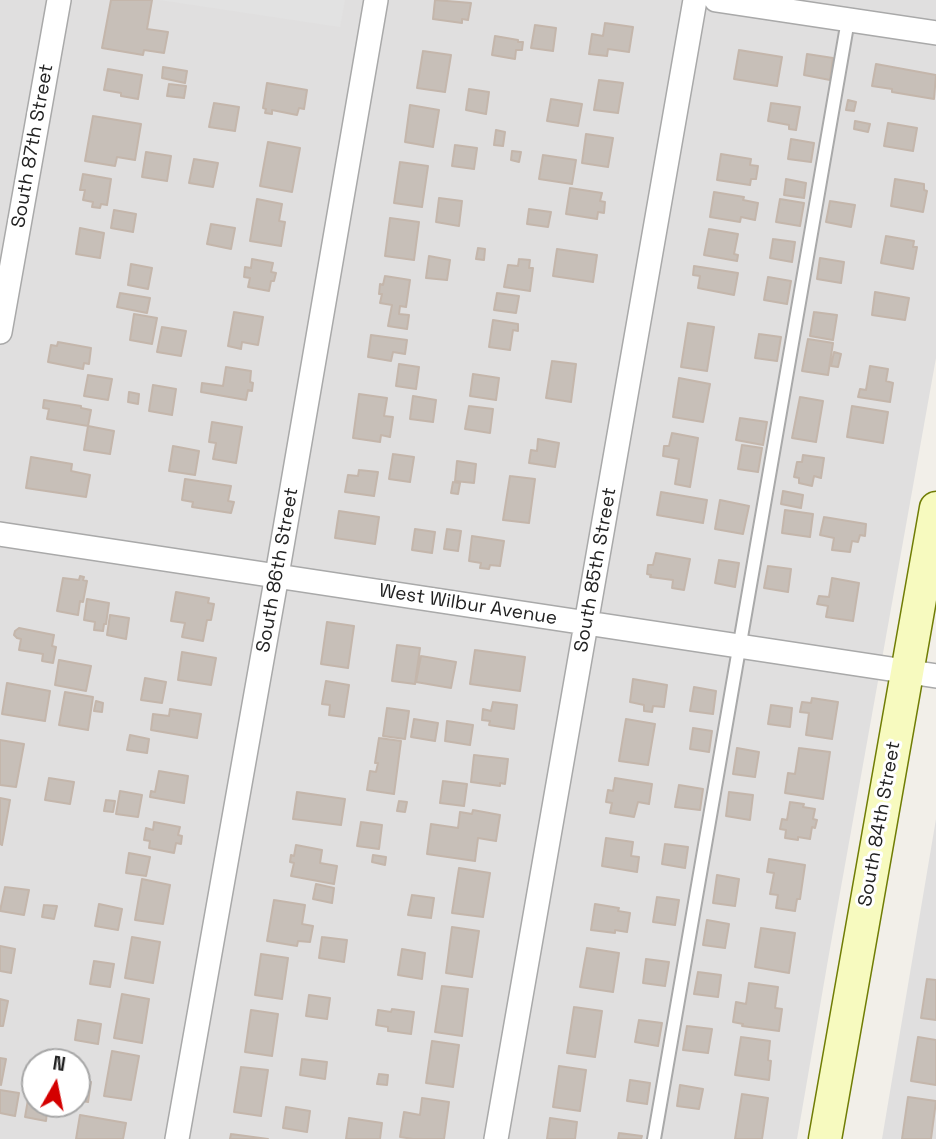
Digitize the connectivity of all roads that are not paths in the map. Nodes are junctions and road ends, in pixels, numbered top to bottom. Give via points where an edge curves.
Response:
1 (59, 0) edge
2 (376, 0) edge
3 (695, 0) edge
4 (716, 0) edge
5 (848, 20) junction
6 (936, 33) edge
7 (0, 332) edge
8 (936, 508) edge
9 (0, 534) edge
10 (277, 575) junction
11 (587, 623) junction
12 (740, 646) junction
13 (921, 673) edge
14 (177, 1139) edge
15 (496, 1139) edge
16 (654, 1139) edge
17 (825, 1139) edge

1 - 7 street, South 87th Street
2 - 10 street, South 86th Street
3 - 11 street, South 85th Street
4 - 5 street
5 - 6 street
5 - 12 lane
8 - 13 street, South 84th Street
9 - 10 street, West Wilbur Avenue
10 - 11 street, West Wilbur Avenue
10 - 14 street, South 86th Street
11 - 12 street, West Wilbur Avenue
11 - 15 street, South 85th Street
12 - 13 street, West Wilbur Avenue
12 - 16 lane
13 - 17 street, South 84th Street

